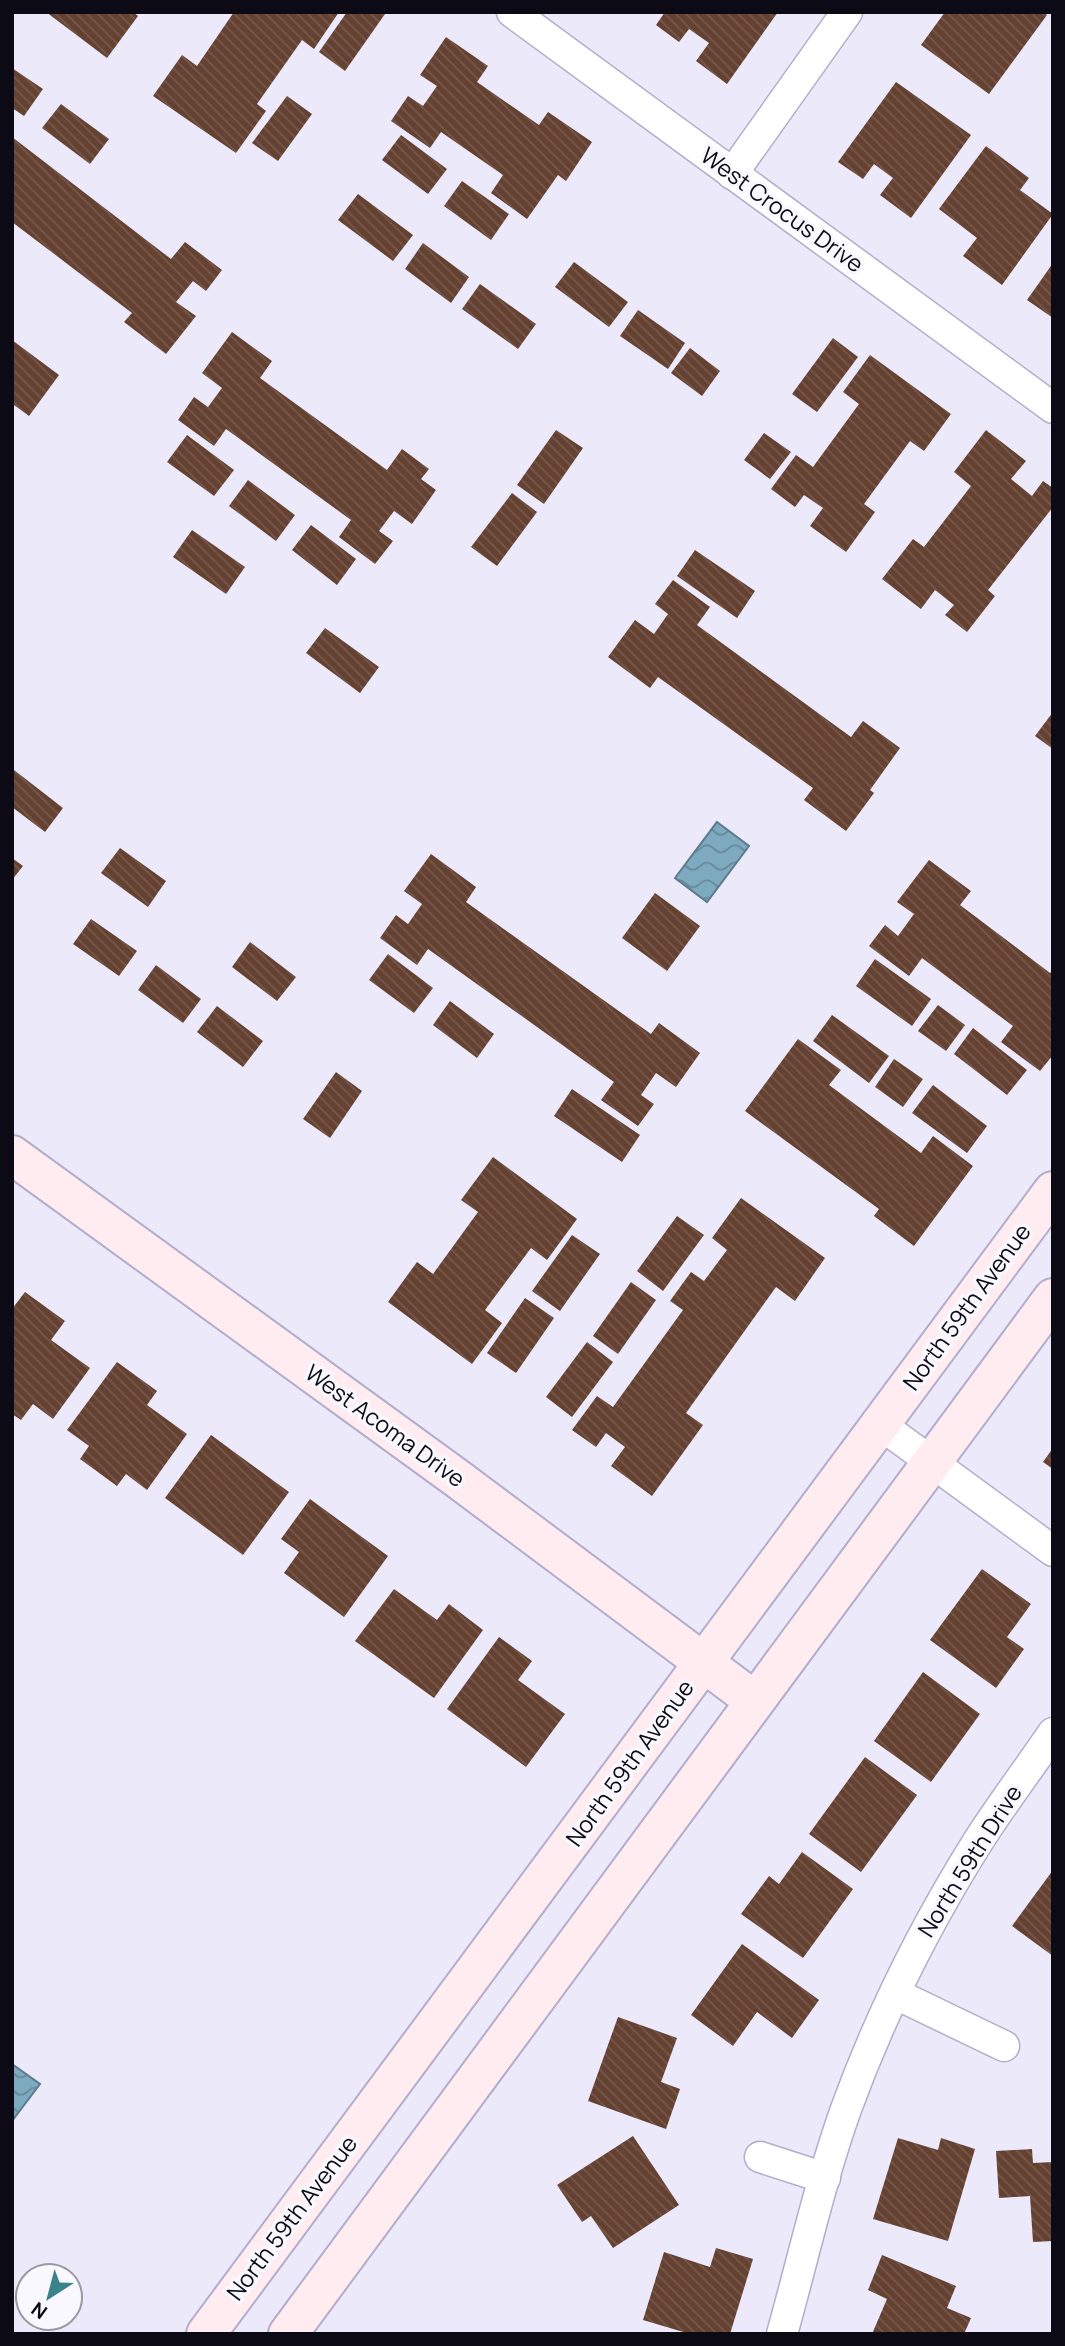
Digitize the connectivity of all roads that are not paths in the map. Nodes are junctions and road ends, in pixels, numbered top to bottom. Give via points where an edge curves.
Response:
1 (512, 12) edge
2 (847, 12) edge
3 (732, 174) junction
4 (1053, 408) edge
5 (12, 1156) edge
6 (1053, 1191) edge
7 (1053, 1298) edge
8 (881, 1425) junction
9 (932, 1462) junction
10 (1053, 1551) edge
11 (703, 1663) junction
12 (755, 1701) junction
13 (1053, 1733) edge
14 (896, 1994) junction
15 (1004, 2046) dead end
16 (760, 2157) dead end
17 (825, 2178) junction
18 (206, 2334) edge
19 (288, 2334) edge
20 (782, 2334) edge

1 - 3 street, West Crocus Drive
2 - 3 street
3 - 4 street, West Crocus Drive
5 - 11 main road, West Acoma Drive
6 - 8 main road, North 59th Avenue
7 - 9 main road
8 - 9 street
8 - 11 main road, North 59th Avenue
9 - 10 street
9 - 12 main road
11 - 12 main road, West Acoma Drive
11 - 18 main road, North 59th Avenue
12 - 19 main road
13 - 14 street, North 59th Drive via 979,1839 923,1935
14 - 15 street
14 - 17 street, North 59th Drive via 846,2110
16 - 17 street
17 - 20 street, North 59th Drive

